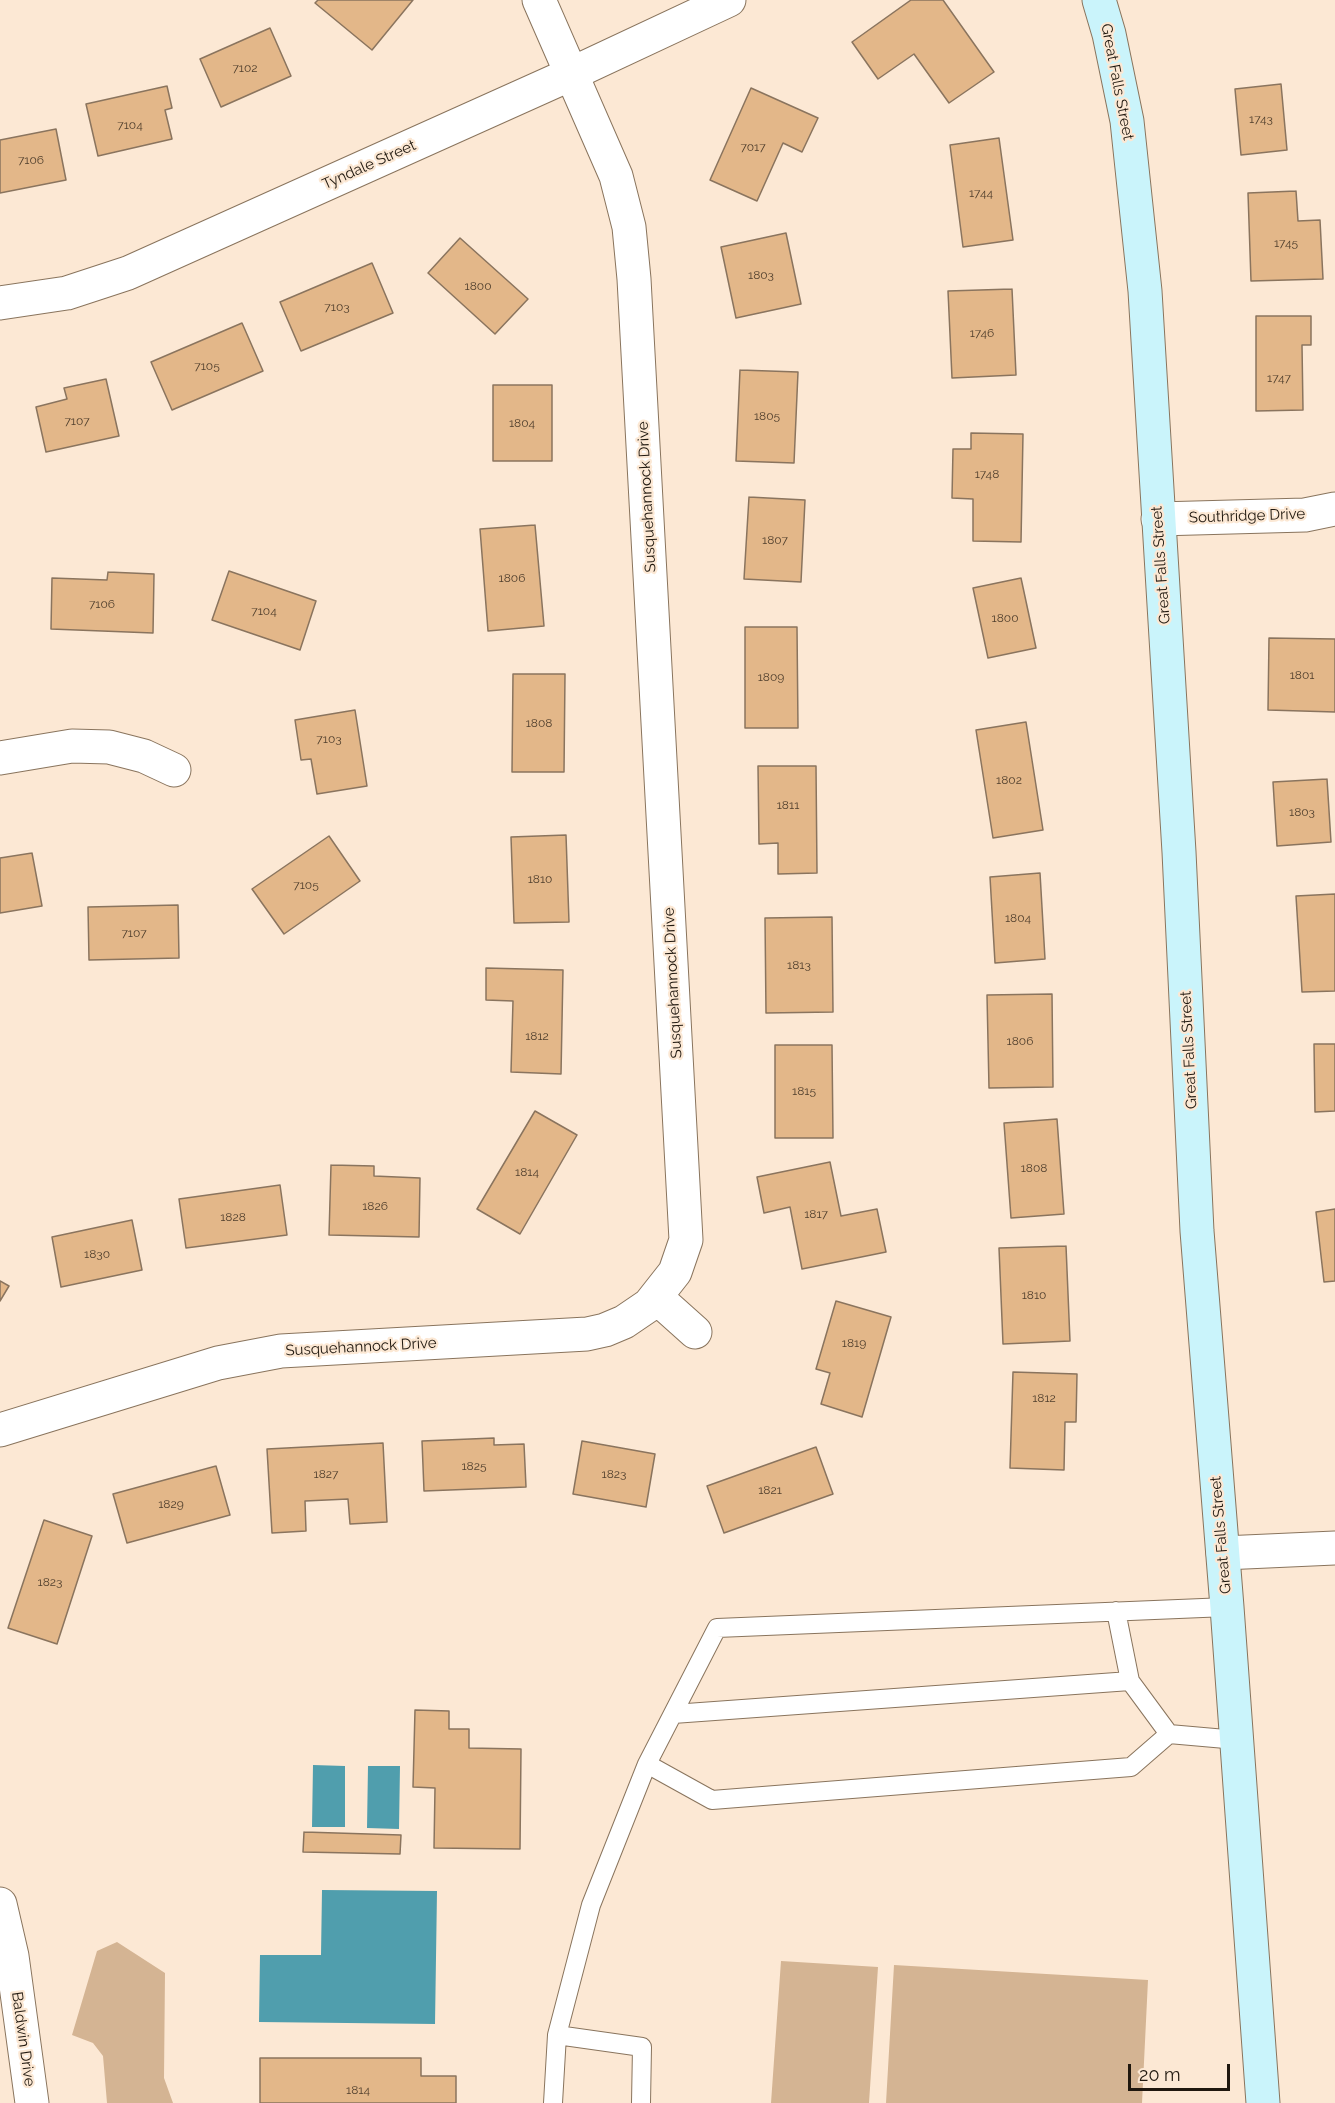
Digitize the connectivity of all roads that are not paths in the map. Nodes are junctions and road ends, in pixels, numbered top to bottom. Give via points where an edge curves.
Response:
1 (539, 0) edge
2 (729, 0) edge
3 (1099, 0) edge
4 (571, 74) junction
5 (0, 303) edge
6 (1335, 509) edge
7 (1158, 519) junction
8 (0, 758) edge
9 (174, 770) dead end
10 (657, 1298) junction
11 (695, 1332) dead end
12 (0, 1430) edge
13 (1335, 1548) edge
14 (1223, 1553) junction
15 (1227, 1607) junction
16 (1116, 1611) junction
17 (1130, 1681) junction
18 (673, 1714) junction
19 (1169, 1734) junction
20 (1237, 1740) junction
21 (646, 1764) junction
22 (0, 1904) edge
23 (557, 2036) junction
24 (32, 2103) edge
25 (553, 2103) edge
26 (641, 2103) edge
27 (1263, 2103) edge

1 - 4 street, Susquehannock Drive
2 - 4 street, Tyndale Street
3 - 7 main road, Great Falls Street via 1127,121 1145,291
4 - 5 street, Tyndale Street via 128,273 67,293
4 - 10 street, Susquehannock Drive via 616,176 629,226 634,279 686,1240 675,1272
6 - 7 street, Southridge Drive via 1305,516
7 - 14 main road, Great Falls Street via 1197,1231
8 - 9 street via 72,746 109,747 144,756
10 - 11 street
10 - 12 street, Susquehannock Drive via 624,1322 587,1334 281,1352 218,1363
13 - 14 street
14 - 15 main road, Great Falls Street
15 - 16 lane
15 - 20 main road, Great Falls Street
16 - 17 lane
16 - 18 lane via 717,1628
17 - 18 lane
17 - 19 lane
18 - 21 lane
19 - 20 lane
19 - 21 lane via 1131,1767 712,1800
20 - 27 main road, Great Falls Street
21 - 23 lane via 591,1905
22 - 24 street, Baldwin Drive via 12,1956
23 - 25 lane
23 - 26 lane via 642,2047

